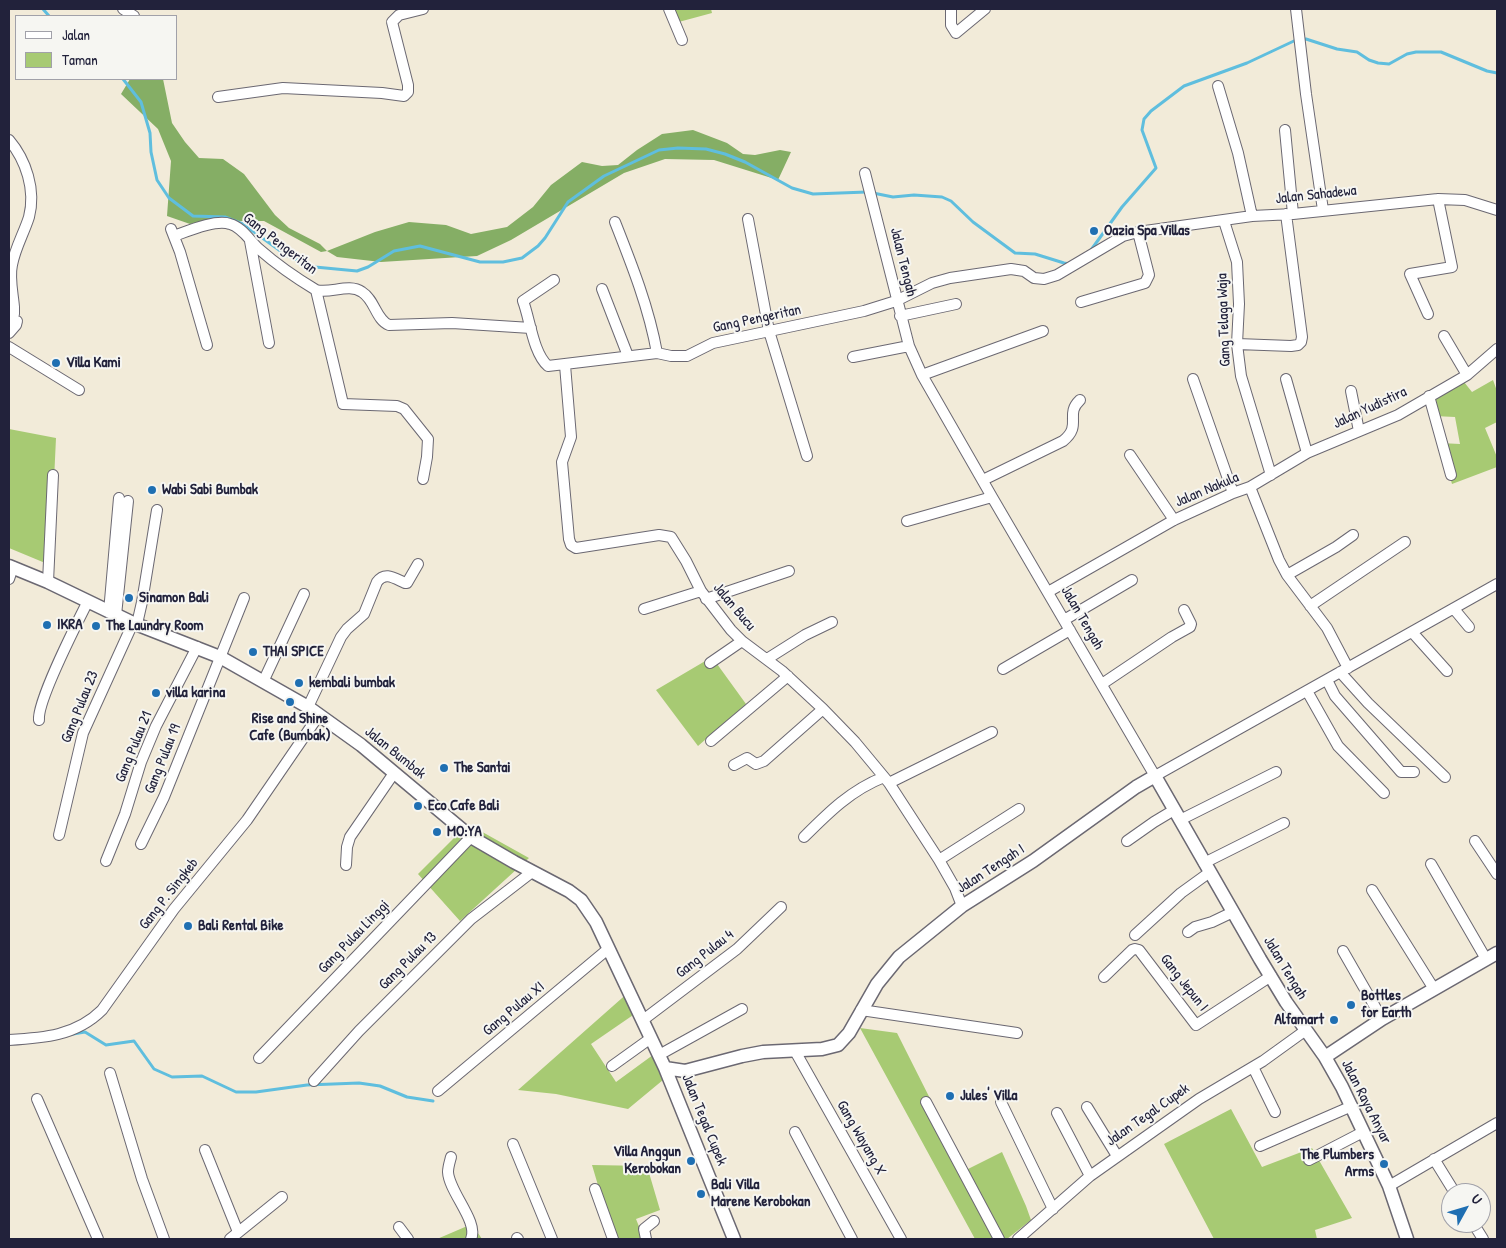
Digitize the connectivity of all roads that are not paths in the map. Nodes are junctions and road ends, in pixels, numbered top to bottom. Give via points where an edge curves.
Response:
1 (423, 9) edge
2 (669, 9) edge
3 (951, 9) edge
4 (985, 9) edge
5 (1296, 9) edge
6 (682, 40) dead end
7 (1218, 86) dead end
8 (218, 97) dead end
9 (1285, 130) dead end
10 (9, 140) edge
11 (865, 173) dead end
12 (1438, 198) junction
13 (1323, 210) junction
14 (1497, 210) edge
15 (1290, 214) junction
16 (1252, 216) junction
17 (748, 219) dead end
18 (1224, 221) junction
19 (615, 222) dead end
20 (1138, 232) junction
21 (250, 241) junction
22 (554, 280) dead end
23 (602, 289) dead end
24 (316, 290) junction
25 (896, 301) junction
26 (1081, 302) dead end
27 (956, 304) dead end
28 (1428, 314) dead end
29 (900, 316) junction
30 (13, 320) edge
31 (531, 328) junction
32 (769, 331) junction
33 (1043, 331) dead end
34 (9, 333) edge
35 (1444, 336) dead end
36 (268, 343) dead end
37 (1237, 344) junction
38 (207, 345) dead end
39 (909, 346) junction
40 (9, 347) edge
41 (1497, 349) edge
42 (658, 353) junction
43 (628, 356) junction
44 (853, 357) dead end
45 (565, 365) junction
46 (922, 375) junction
47 (1467, 375) junction
48 (1193, 379) dead end
49 (1286, 379) dead end
50 (79, 390) dead end
51 (1351, 391) dead end
52 (1429, 396) junction
53 (1080, 400) dead end
54 (1359, 431) junction
55 (1307, 453) junction
56 (1130, 455) dead end
57 (807, 456) dead end
58 (53, 475) dead end
59 (1271, 475) junction
60 (1451, 475) dead end
61 (423, 479) dead end
62 (983, 480) junction
63 (1250, 487) junction
64 (1233, 493) junction
65 (992, 496) junction
66 (123, 500) dead end
67 (157, 510) dead end
68 (1174, 520) junction
69 (907, 521) dead end
70 (1353, 535) dead end
71 (1405, 542) dead end
72 (418, 564) dead end
73 (10, 571) edge
74 (789, 571) dead end
75 (1287, 575) junction
76 (1132, 580) dead end
77 (48, 582) junction
78 (1497, 585) edge
79 (1048, 592) junction
80 (304, 594) dead end
81 (704, 595) junction
82 (244, 598) dead end
83 (88, 601) junction
84 (1310, 606) junction
85 (1454, 608) junction
86 (644, 609) dead end
87 (1184, 610) dead end
88 (112, 613) junction
89 (1064, 620) junction
90 (832, 622) dead end
91 (135, 623) junction
92 (1469, 627) dead end
93 (1070, 630) junction
94 (1412, 632) junction
95 (742, 641) junction
96 (197, 648) junction
97 (220, 657) junction
98 (767, 658) junction
99 (710, 663) dead end
100 (1003, 669) dead end
101 (1344, 670) junction
102 (1447, 671) dead end
103 (788, 676) junction
104 (1327, 680) junction
105 (263, 682) junction
106 (1102, 684) junction
107 (1306, 691) junction
108 (823, 709) junction
109 (313, 711) junction
110 (39, 720) dead end
111 (992, 732) dead end
112 (711, 741) dead end
113 (734, 765) dead end
114 (1276, 772) dead end
115 (1414, 772) dead end
116 (394, 773) junction
117 (1155, 776) junction
118 (1445, 777) dead end
119 (886, 780) junction
120 (1384, 794) dead end
121 (1019, 809) dead end
122 (1177, 815) junction
123 (1284, 823) dead end
124 (59, 835) dead end
125 (471, 837) junction
126 (804, 837) dead end
127 (1127, 841) dead end
128 (1475, 841) dead end
129 (141, 844) dead end
130 (940, 860) junction
131 (106, 862) dead end
132 (1431, 864) dead end
133 (346, 865) dead end
134 (1207, 868) junction
135 (532, 872) junction
136 (1497, 874) edge
137 (1372, 890) dead end
138 (962, 906) junction
139 (781, 907) dead end
140 (1233, 912) junction
141 (1188, 932) dead end
142 (1135, 935) dead end
143 (608, 949) junction
144 (1344, 951) dead end
145 (1497, 952) edge
146 (1486, 959) junction
147 (1271, 976) junction
148 (1104, 977) dead end
149 (1434, 989) junction
150 (742, 1010) dead end
151 (861, 1010) junction
152 (1382, 1019) junction
153 (643, 1020) junction
154 (1306, 1030) junction
155 (1017, 1033) dead end
156 (651, 1038) junction
157 (9, 1040) edge
158 (795, 1051) junction
159 (658, 1055) junction
160 (1324, 1057) junction
161 (260, 1058) dead end
162 (612, 1066) dead end
163 (1253, 1067) junction
164 (665, 1068) junction
165 (110, 1073) dead end
166 (314, 1081) dead end
167 (438, 1091) dead end
168 (37, 1099) dead end
169 (926, 1102) dead end
170 (1001, 1102) dead end
171 (1352, 1106) junction
172 (1087, 1107) dead end
173 (1275, 1112) dead end
174 (1056, 1113) dead end
175 (1497, 1123) edge
176 (795, 1132) dead end
177 (1364, 1132) junction
178 (513, 1144) dead end
179 (1260, 1146) dead end
180 (206, 1150) dead end
181 (1117, 1156) junction
182 (452, 1157) dead end
183 (1434, 1159) junction
184 (1309, 1160) dead end
185 (1087, 1171) junction
186 (1449, 1183) edge
187 (1389, 1186) junction
188 (595, 1189) dead end
189 (282, 1197) dead end
190 (1053, 1209) junction
191 (654, 1221) dead end
192 (399, 1227) dead end
193 (238, 1232) junction
194 (98, 1239) edge
195 (164, 1239) edge
196 (230, 1239) edge
197 (408, 1239) edge
198 (471, 1239) edge
199 (552, 1239) edge
200 (613, 1239) edge
201 (646, 1239) edge
202 (734, 1239) edge
203 (852, 1239) edge
204 (901, 1239) edge
205 (999, 1239) edge
206 (1018, 1239) edge
207 (1407, 1239) edge

1 - 8 street via 398,15 392,22 408,85 404,96 283,88
2 - 6 street
3 - 4 street via 950,25 956,33
5 - 13 street
7 - 16 street
9 - 15 street
10 - 30 street via 26,172 31,199 11,267
11 - 25 street, Jalan Tengah
12 - 13 street, Jalan Sahadewa
12 - 14 street, Jalan Sahadewa via 1465,200
12 - 28 street via 1452,267 1410,274
13 - 15 street, Jalan Sahadewa
15 - 16 street, Jalan Sahadewa
15 - 37 street via 1302,342 1291,346
16 - 18 street, Jalan Sahadewa
17 - 32 street
18 - 20 street, Jalan Sahadewa
18 - 37 street, Gang Telaga Waja via 1236,262
19 - 42 street via 638,282
20 - 25 street, Jalan Sahadewa via 1123,236 1044,279 1011,269 950,278
20 - 26 street via 1149,276 1145,283
21 - 24 street, Gang Pengeritan
21 - 36 street
21 - 38 street, Gang Pengeritan via 236,227 223,222 172,232
22 - 31 street, Gang Pengeritan via 524,299
23 - 43 street
24 - 31 street, Gang Pengeritan via 356,289 372,302 389,326 452,323
24 - 61 street via 343,404 404,409 428,439
25 - 29 street, Jalan Tengah
25 - 32 street, Gang Pengeritan
27 - 29 street
29 - 39 street, Jalan Tengah
30 - 34 street via 16,325
31 - 45 street, Gang Pengeritan via 543,361 548,366
32 - 42 street, Gang Pengeritan via 713,343 687,356
32 - 57 street
33 - 46 street
35 - 47 street
37 - 59 street, Gang Telaga Waja via 1241,376
39 - 44 street
39 - 46 street, Jalan Tengah
40 - 50 street
41 - 47 street, Jalan Yudistira
42 - 43 street, Gang Pengeritan
43 - 45 street, Gang Pengeritan
45 - 81 street, Jalan Bucu via 570,437 562,462 571,545 576,548 665,535 676,544
46 - 62 street, Jalan Tengah
47 - 52 street, Jalan Yudistira
48 - 64 street
49 - 55 street
51 - 54 street
52 - 54 street, Jalan Yudistira
52 - 60 street
53 - 62 street via 1073,409 1073,430 1063,441
54 - 55 street, Jalan Yudistira
55 - 59 street, Jalan Yudistira
56 - 68 street
58 - 77 street
59 - 63 street, Jalan Yudistira
62 - 65 street, Jalan Tengah
63 - 64 street, Jalan Nakula
63 - 75 street, Jalan Nakula
64 - 68 street, Jalan Nakula
65 - 69 street
65 - 79 street, Jalan Tengah
66 - 88 street
67 - 91 street, Gang Pulau 23 via 145,586
68 - 79 street, Jalan Nakula
70 - 75 street
71 - 84 street
72 - 109 street, Gang P. Singkeb via 408,583 388,575 377,582 364,614 341,637
73 - 77 street, Jalan Bumbak
74 - 81 street
75 - 84 street, Jalan Nakula
76 - 89 street
77 - 83 street, Jalan Bumbak
78 - 85 street, Jalan Tengah I
79 - 89 street, Jalan Tengah
80 - 105 street
81 - 86 street
81 - 95 street, Jalan Bucu
82 - 97 street, Gang Pulau 19
83 - 88 street, Jalan Bumbak
83 - 110 street via 49,685
84 - 101 street, Jalan Nakula via 1336,643
85 - 92 street
85 - 94 street, Jalan Tengah I
87 - 106 street via 1190,627
88 - 91 street, Jalan Bumbak
89 - 93 street, Jalan Tengah
90 - 98 street
91 - 96 street, Jalan Bumbak
91 - 124 street, Gang Pulau 23 via 83,733
93 - 100 street
93 - 106 street, Jalan Tengah
94 - 101 street, Jalan Tengah I
94 - 102 street
95 - 98 street, Jalan Bucu
95 - 99 street
96 - 97 street, Jalan Bumbak
96 - 131 street, Gang Pulau 21 via 156,726
97 - 105 street, Jalan Bumbak
97 - 129 street, Gang Pulau 19 via 164,797
98 - 103 street, Jalan Bucu
101 - 104 street, Jalan Tengah I
101 - 118 street, Jalan Nakula via 1368,703
103 - 108 street, Jalan Bucu
103 - 112 street
104 - 107 street, Jalan Tengah I
104 - 115 street via 1335,696 1402,772
105 - 109 street, Jalan Bumbak
106 - 117 street, Jalan Tengah
107 - 117 street, Jalan Tengah I
107 - 120 street via 1338,746
108 - 113 street via 764,761 756,764 747,758
108 - 119 street, Jalan Bucu
109 - 116 street, Jalan Bumbak
109 - 157 street, Gang P. Singkeb via 247,820 174,909 102,1010 92,1020 62,1034
111 - 119 street
114 - 122 street
116 - 125 street, Jalan Bumbak
116 - 133 street via 350,837
117 - 122 street, Jalan Tengah
117 - 138 street, Jalan Tengah I
119 - 126 street via 860,788 848,796
119 - 130 street, Jalan Bucu
121 - 130 street
122 - 127 street via 1154,822
122 - 134 street, Jalan Tengah
123 - 134 street
125 - 135 street, Jalan Bumbak
125 - 161 street, Gang Pulau Linggi
128 - 136 street
130 - 138 street, Jalan Bucu
132 - 146 street
134 - 140 street, Jalan Tengah
134 - 142 street
135 - 143 street, Jalan Bumbak via 581,900 596,922
135 - 166 street, Gang Pulau 13 via 471,919
137 - 149 street
138 - 151 street, Jalan Tengah I via 898,957
139 - 153 street, Gang Pulau 4 via 737,950
140 - 141 street
140 - 147 street, Jalan Tengah
143 - 153 street, Jalan Bumbak
143 - 167 street, Gang Pulau XI
144 - 152 street
145 - 146 street, Jalan Raya Anyar
146 - 149 street, Jalan Raya Anyar
147 - 148 street, Gang Jepun I via 1196,1025 1139,950 1132,950
147 - 154 street, Jalan Tengah
149 - 152 street, Jalan Raya Anyar
150 - 159 street
151 - 155 street
151 - 158 street, Jalan Tengah I via 849,1033 838,1045
152 - 160 street, Jalan Raya Anyar
153 - 156 street, Jalan Bumbak
154 - 160 street, Jalan Tengah
154 - 163 street, Jalan Tegal Cupek
156 - 159 street, Jalan Bumbak
156 - 162 street
158 - 164 street, Jalan Tengah I via 763,1052 685,1071
158 - 204 street, Gang Wayang X
159 - 164 street, Jalan Bumbak
160 - 171 street, Jalan Raya Anyar
163 - 173 street
163 - 181 street, Jalan Tegal Cupek via 1199,1099
164 - 202 street, Jalan Tegal Cupek
165 - 195 street
168 - 194 street
169 - 205 street
170 - 190 street
171 - 177 street, Jalan Raya Anyar
171 - 179 street
172 - 181 street
174 - 185 street
175 - 183 street
176 - 203 street
177 - 184 street
177 - 187 street, Jalan Raya Anyar
178 - 199 street
180 - 193 street
181 - 185 street, Jalan Tegal Cupek
182 - 198 street via 448,1172 450,1182 471,1224 474,1233
183 - 186 street
183 - 187 street
185 - 190 street, Jalan Tegal Cupek
187 - 207 street, Jalan Raya Anyar
188 - 200 street
189 - 193 street
190 - 206 street, Jalan Tegal Cupek
191 - 201 street via 644,1229
192 - 197 street
193 - 196 street

